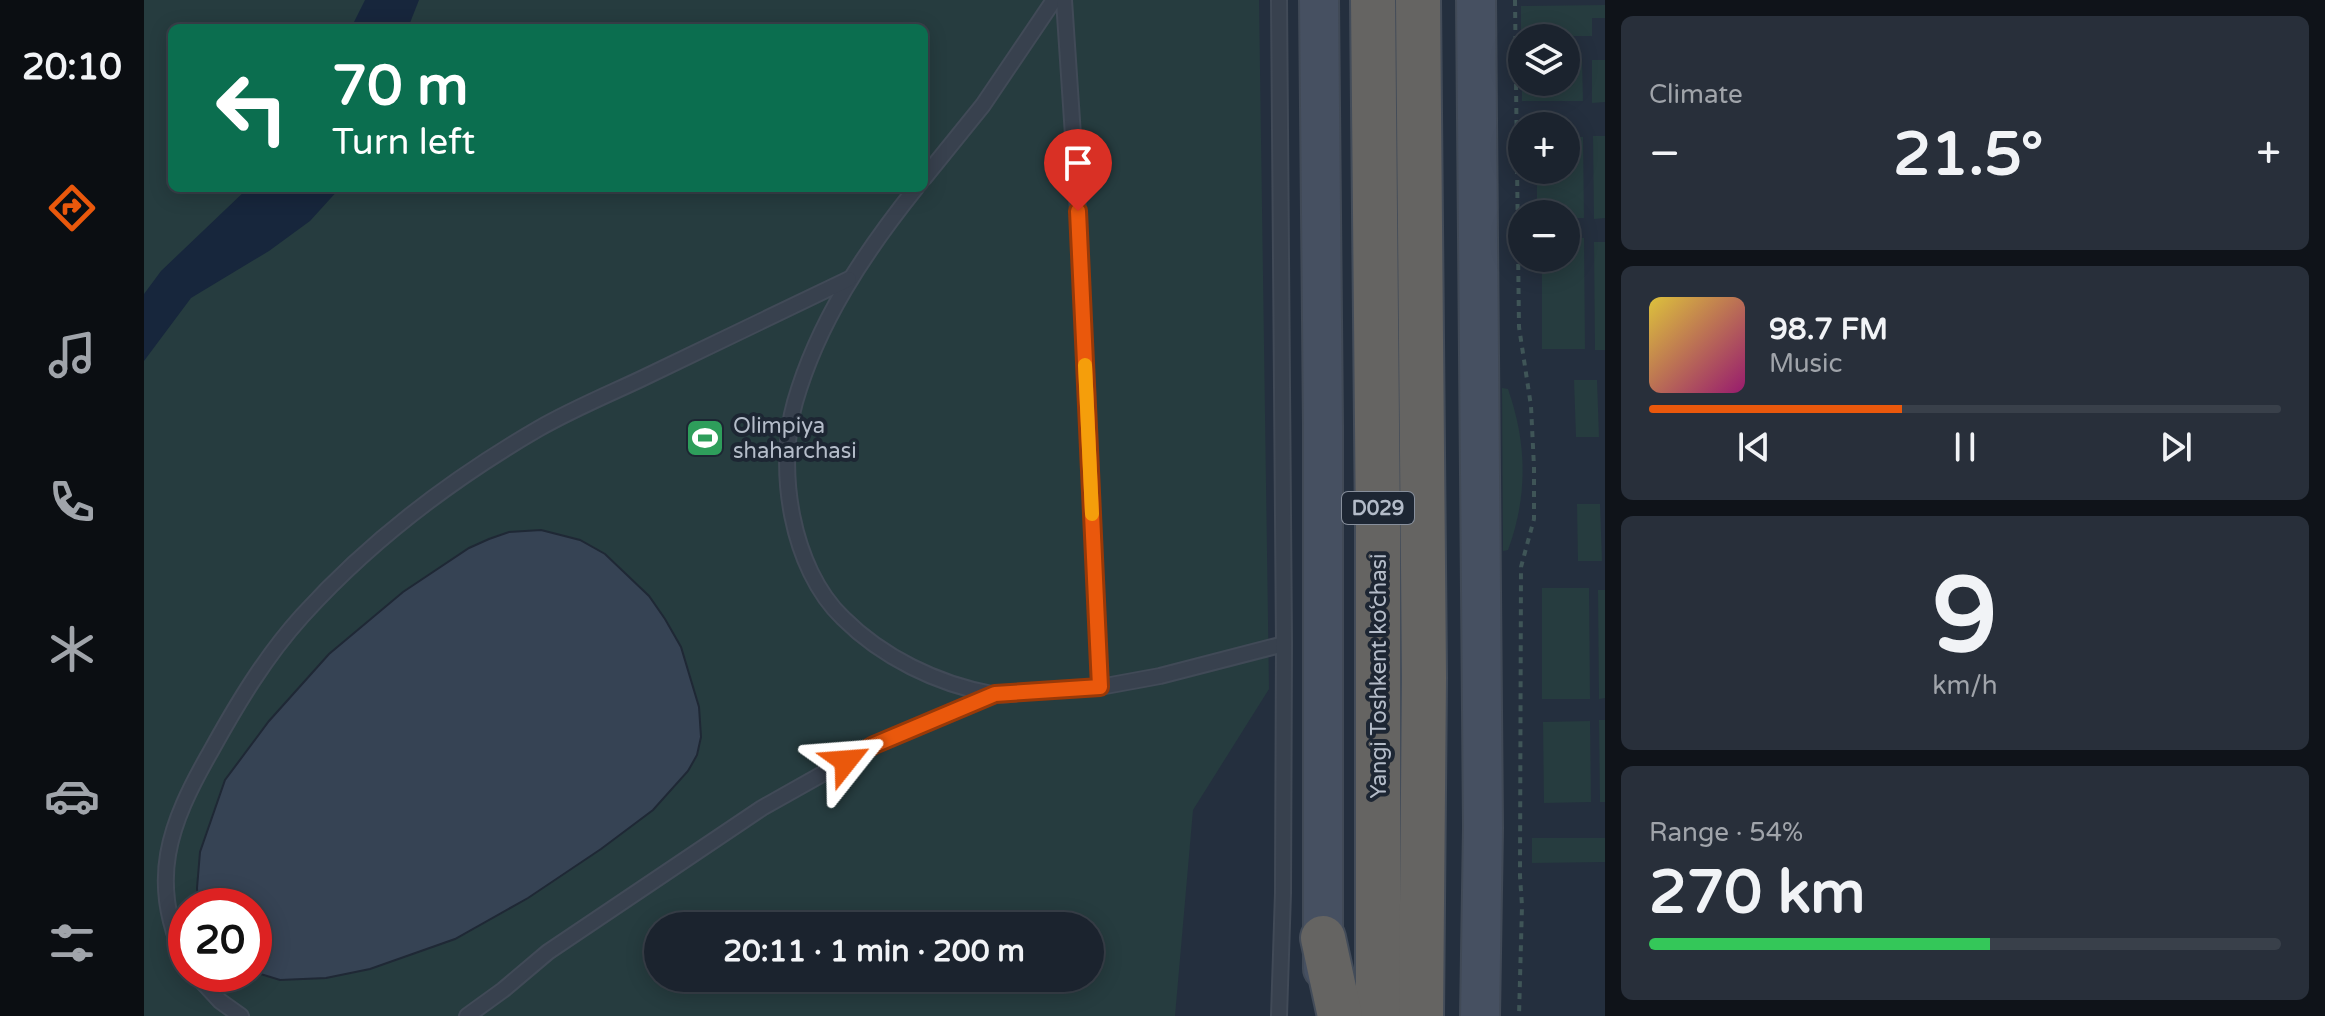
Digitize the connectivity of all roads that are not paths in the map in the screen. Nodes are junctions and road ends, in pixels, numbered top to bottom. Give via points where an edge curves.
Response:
1 (1054, 0) edge
2 (1064, 0) edge
3 (1279, 0) edge
4 (1319, 0) edge
5 (1373, 0) edge
6 (1418, 0) edge
7 (1476, 0) edge
8 (928, 173) edge
9 (913, 192) edge
10 (849, 279) junction
11 (1284, 644) junction
12 (1100, 687) junction
13 (995, 694) junction
14 (168, 916) edge
15 (1323, 938) junction
16 (1422, 941) junction
17 (212, 992) edge
18 (241, 1016) edge
19 (467, 1016) edge
20 (1279, 1016) edge
21 (1322, 1016) edge
22 (1340, 1016) edge
23 (1378, 1016) edge
24 (1421, 1016) edge
25 (1434, 1016) edge
26 (1480, 1016) edge

1 - 8 lane via 983,105
2 - 12 lane
3 - 11 lane
4 - 15 main road
5 - 23 highway, Yangi Toshkent ko‘chasi / D029
6 - 16 highway, Yangi Toshkent ko‘chasi / D029
7 - 26 main road
9 - 10 lane
10 - 13 lane via 804,373 792,417 786,474 802,550 841,617 870,640 900,661 947,682
10 - 14 lane via 540,428 465,474 395,528 321,597 249,685 206,759 166,860
11 - 12 lane
11 - 20 lane
12 - 13 lane
13 - 19 lane via 874,745 762,808 561,943
15 - 21 main road
15 - 22 highway
16 - 24 highway
16 - 25 highway
17 - 18 lane

